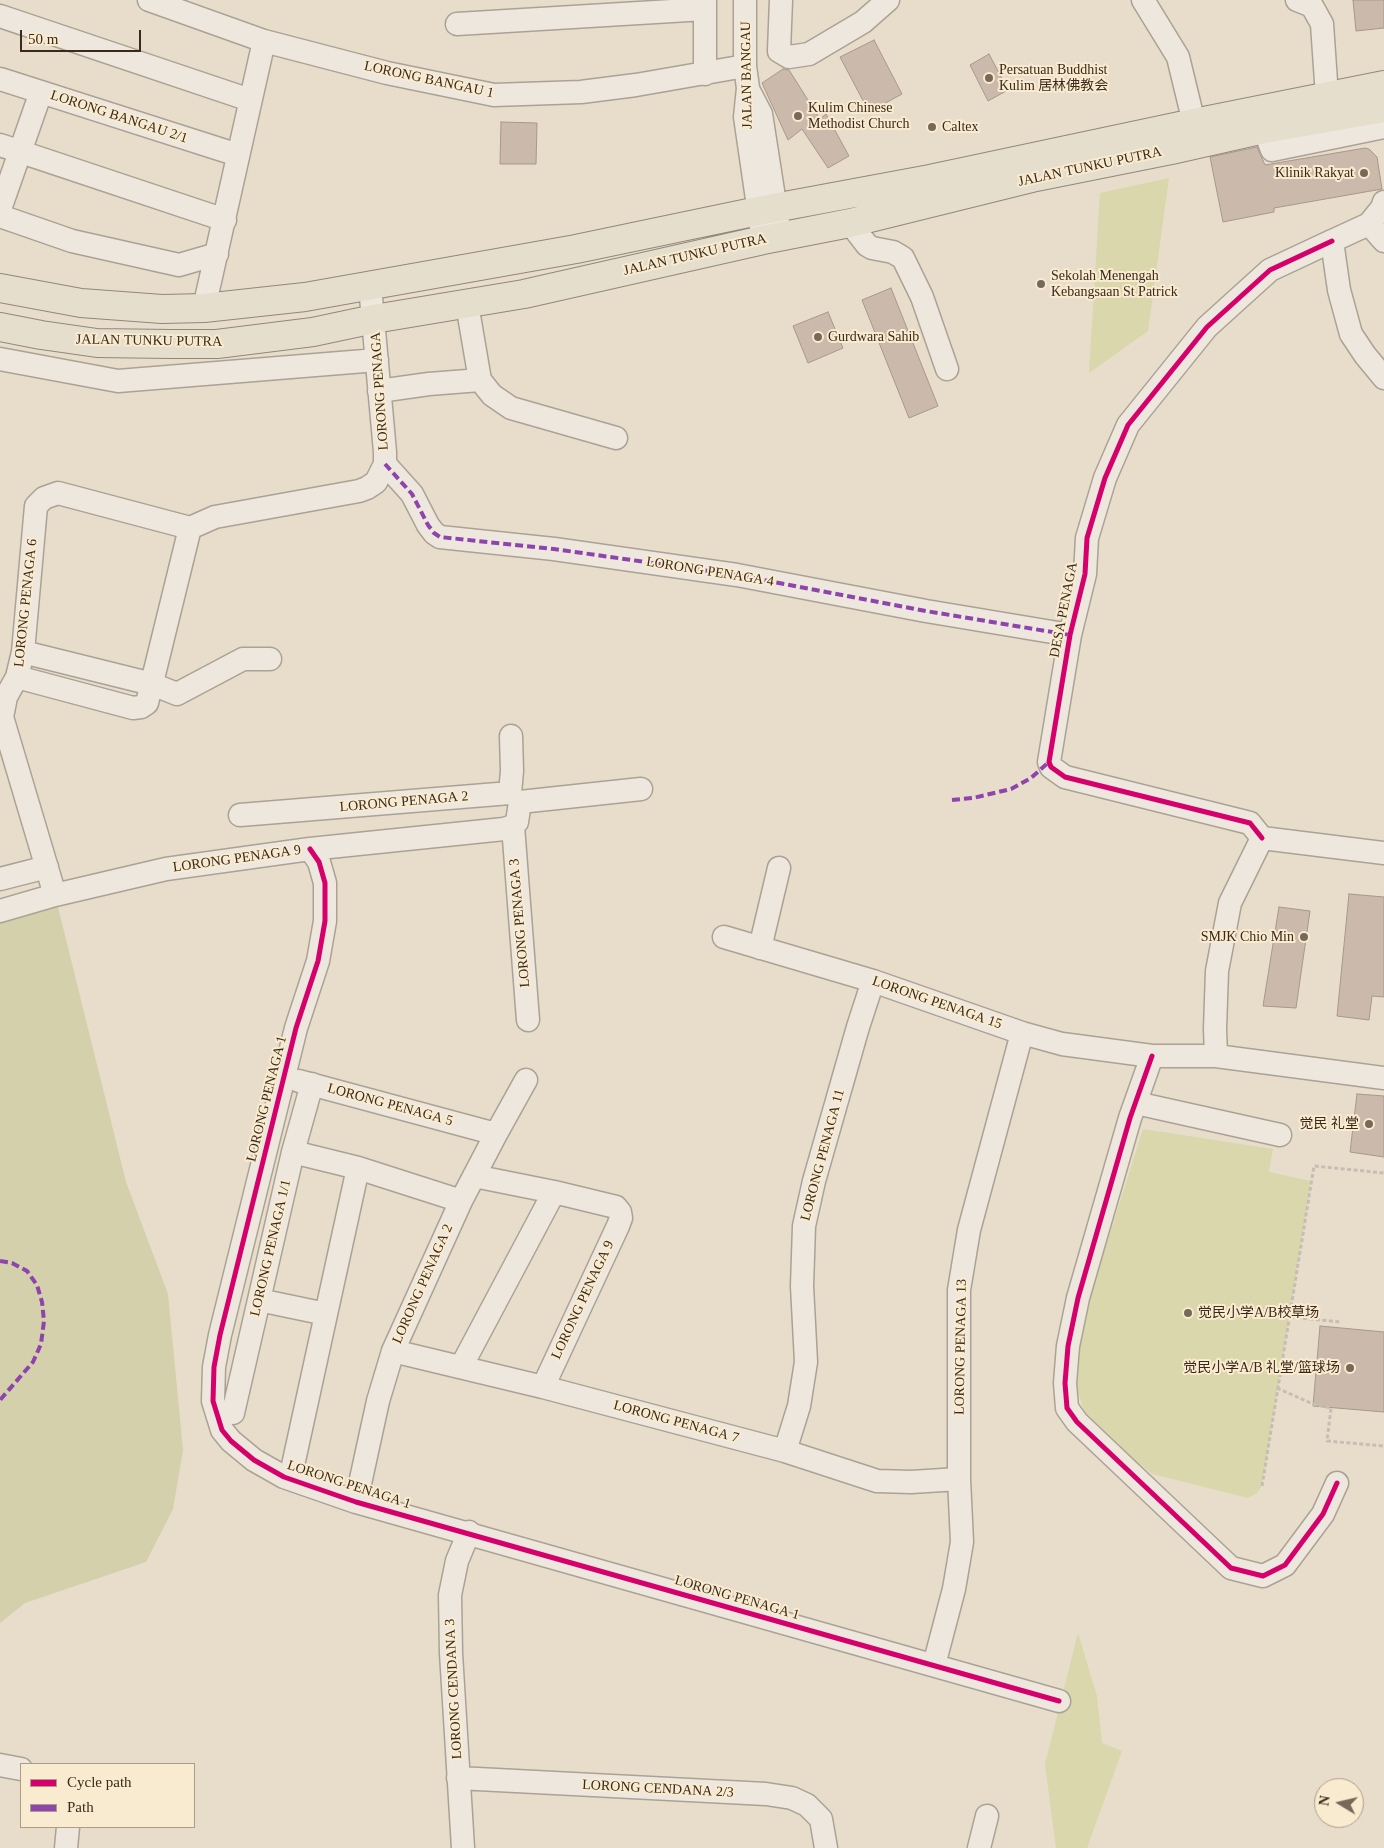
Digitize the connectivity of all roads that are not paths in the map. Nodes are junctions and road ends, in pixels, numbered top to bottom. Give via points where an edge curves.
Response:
1 (149, 0) edge
2 (745, 0) edge
3 (782, 0) edge
4 (864, 0) edge
5 (888, 0) edge
6 (1143, 0) edge
7 (1297, 0) edge
8 (705, 4) edge
9 (0, 16) edge
10 (863, 22) junction
11 (457, 24) dead end
12 (264, 40) junction
13 (744, 66) junction
14 (704, 74) junction
15 (0, 79) edge
16 (41, 92) junction
17 (1327, 96) junction
18 (250, 100) junction
19 (1384, 110) edge
20 (1194, 123) junction
21 (10, 148) edge
22 (238, 155) junction
23 (762, 180) junction
24 (1384, 202) edge
25 (801, 203) junction
26 (0, 209) edge
27 (766, 210) junction
28 (0, 216) edge
29 (731, 217) junction
30 (225, 220) junction
31 (850, 222) junction
32 (1369, 224) junction
33 (771, 238) junction
34 (1332, 241) junction
35 (1384, 241) edge
36 (217, 254) junction
37 (370, 286) junction
38 (0, 288) edge
39 (467, 304) junction
40 (204, 308) junction
41 (374, 319) junction
42 (0, 327) edge
43 (0, 359) edge
44 (377, 360) junction
45 (947, 369) dead end
46 (1384, 378) edge
47 (480, 380) junction
48 (379, 390) junction
49 (616, 438) dead end
50 (384, 464) junction
51 (190, 528) junction
52 (1070, 635) junction
53 (23, 652) junction
54 (270, 659) dead end
55 (17, 677) junction
56 (152, 684) junction
57 (511, 736) dead end
58 (641, 789) dead end
59 (515, 797) junction
60 (240, 815) dead end
61 (513, 826) junction
62 (1262, 838) junction
63 (310, 849) junction
64 (1384, 853) edge
65 (47, 866) junction
66 (779, 868) dead end
67 (0, 879) edge
68 (55, 895) junction
69 (0, 912) edge
70 (724, 937) dead end
71 (760, 948) junction
72 (873, 981) junction
73 (528, 1020) dead end
74 (1022, 1033) junction
75 (1152, 1056) junction
76 (1216, 1056) junction
77 (283, 1078) junction
78 (1384, 1078) edge
79 (526, 1080) dead end
80 (312, 1084) junction
81 (1136, 1103) junction
82 (496, 1134) junction
83 (1280, 1134) dead end
84 (293, 1152) junction
85 (358, 1168) junction
86 (474, 1176) junction
87 (554, 1192) junction
88 (461, 1201) junction
89 (259, 1300) junction
90 (326, 1314) junction
91 (393, 1351) junction
92 (461, 1367) junction
93 (543, 1387) junction
94 (233, 1413) dead end
95 (784, 1451) junction
96 (290, 1479) junction
97 (959, 1479) junction
98 (1337, 1483) dead end
99 (356, 1502) junction
100 (469, 1532) junction
101 (934, 1666) junction
102 (1059, 1701) dead end
103 (0, 1765) edge
104 (20, 1768) edge
105 (458, 1778) junction
106 (987, 1816) dead end
107 (68, 1828) edge
108 (66, 1848) edge
109 (462, 1848) edge
110 (826, 1848) edge
111 (979, 1848) edge

1 - 12 street, LORONG BANGAU 1
2 - 13 street, JALAN BANGAU
3 - 10 street via 779,50 789,57 808,54
4 - 10 street
5 - 10 street
6 - 20 street via 1178,57
7 - 17 street via 1312,6 1322,24
8 - 11 street
8 - 14 street
9 - 18 street
12 - 14 street, LORONG BANGAU 1 via 387,73 494,95 581,92
12 - 18 street
13 - 14 street, LORONG BANGAU 1
13 - 23 street, JALAN BANGAU via 748,88 761,114
15 - 16 street, LORONG BANGAU 2/1
16 - 21 street
16 - 22 street, LORONG BANGAU 2/1
17 - 19 main road, JALAN TUNKU PUTRA
17 - 20 main road, JALAN TUNKU PUTRA
18 - 22 street
19 - 31 main road, JALAN TUNKU PUTRA via 1264,129 1036,177
20 - 25 main road, JALAN TUNKU PUTRA
21 - 26 street
21 - 30 street
22 - 30 street
23 - 25 street via 787,198
23 - 27 street
23 - 29 street via 744,208
24 - 32 street
25 - 27 main road, JALAN TUNKU PUTRA
27 - 29 main road, JALAN TUNKU PUTRA
27 - 33 street
28 - 36 street via 72,240 179,265
29 - 37 main road, JALAN TUNKU PUTRA
30 - 36 street
31 - 33 main road, JALAN TUNKU PUTRA
31 - 45 street via 867,245 904,258 922,297
32 - 34 street, DESA PENAGA
32 - 35 street
33 - 39 main road, JALAN TUNKU PUTRA
34 - 46 street via 1339,290 1351,334
34 - 52 street, DESA PENAGA via 1270,270 1207,327 1128,425 1105,478 1087,538 1085,574
36 - 40 street
37 - 40 main road, JALAN TUNKU PUTRA
37 - 41 street, LORONG PENAGA
38 - 40 main road, JALAN TUNKU PUTRA via 81,303
39 - 41 main road, JALAN TUNKU PUTRA
39 - 47 street
41 - 42 main road, JALAN TUNKU PUTRA via 313,332 217,344 97,343
41 - 44 street, LORONG PENAGA
43 - 44 street via 118,381
44 - 48 street, LORONG PENAGA
47 - 48 street
47 - 49 street via 492,395 511,408
48 - 50 street, LORONG PENAGA
50 - 51 street, LORONG PENAGA via 376,482 359,491 215,517
50 - 52 street, LORONG PENAGA 4 via 412,494 428,524 440,536 737,575
51 - 53 street, LORONG PENAGA 6 via 58,493 44,498 36,506
51 - 56 street
52 - 62 street, DESA PENAGA via 1049,762 1051,767 1065,777 1250,823
53 - 55 street, LORONG PENAGA 6
53 - 56 street
54 - 56 street via 243,659 177,694
55 - 56 street via 133,708 146,703
55 - 65 street, LORONG PENAGA 6 via 6,697 2,717
57 - 59 street
58 - 59 street, LORONG PENAGA 2
59 - 60 street, LORONG PENAGA 2
59 - 61 street via 519,816
61 - 63 street, LORONG PENAGA 9
61 - 73 street, LORONG PENAGA 3
62 - 64 street
62 - 76 street via 1230,903 1217,971
63 - 68 street, LORONG PENAGA 9 via 166,869
63 - 77 street, LORONG PENAGA 1 via 319,862 325,883 325,921 318,961
65 - 67 street
65 - 68 street, LORONG PENAGA 6
66 - 71 street
68 - 69 street, LORONG PENAGA 9
70 - 71 street, LORONG PENAGA 15
71 - 72 street, LORONG PENAGA 15
72 - 74 street, LORONG PENAGA 15
72 - 95 street, LORONG PENAGA 11 via 804,1226 802,1286 806,1362 799,1406
74 - 75 street, LORONG PENAGA 15 via 1062,1044
74 - 97 street, LORONG PENAGA 13 via 969,1230 959,1290
75 - 76 street, LORONG PENAGA 15
75 - 81 street
76 - 78 street, LORONG PENAGA 15
77 - 80 street, LORONG PENAGA 5
77 - 96 street, LORONG PENAGA 1 via 220,1335 214,1367 213,1401 222,1430 231,1441 254,1460
79 - 82 street, LORONG PENAGA 2
80 - 82 street, LORONG PENAGA 5
80 - 84 street, LORONG PENAGA 1/1
81 - 83 street
81 - 98 street via 1078,1298 1068,1346 1067,1408 1076,1422 1231,1568 1263,1576 1285,1565 1323,1514
82 - 86 street, LORONG PENAGA 2
84 - 85 street
84 - 89 street, LORONG PENAGA 1/1
85 - 88 street
85 - 90 street
86 - 87 street
86 - 88 street, LORONG PENAGA 2
87 - 92 street
87 - 93 street, LORONG PENAGA 9 via 616,1207 620,1218
88 - 91 street, LORONG PENAGA 2
89 - 90 street
89 - 94 street, LORONG PENAGA 1/1
90 - 96 street
91 - 92 street, LORONG PENAGA 7
91 - 99 street, LORONG PENAGA 2 via 378,1401
92 - 93 street, LORONG PENAGA 7
93 - 95 street, LORONG PENAGA 7
95 - 97 street, LORONG PENAGA 7 via 878,1481
96 - 99 street, LORONG PENAGA 1
97 - 101 street, LORONG PENAGA 13 via 962,1542 954,1590
99 - 100 street, LORONG PENAGA 1
100 - 101 street, LORONG PENAGA 1
100 - 105 street, LORONG CENDANA 3 via 457,1561 450,1595
101 - 102 street, LORONG PENAGA 1
103 - 104 street
105 - 109 street, LORONG CENDANA 3
105 - 110 street, LORONG CENDANA 2/3 via 792,1798 821,1819
106 - 111 street
107 - 108 street

